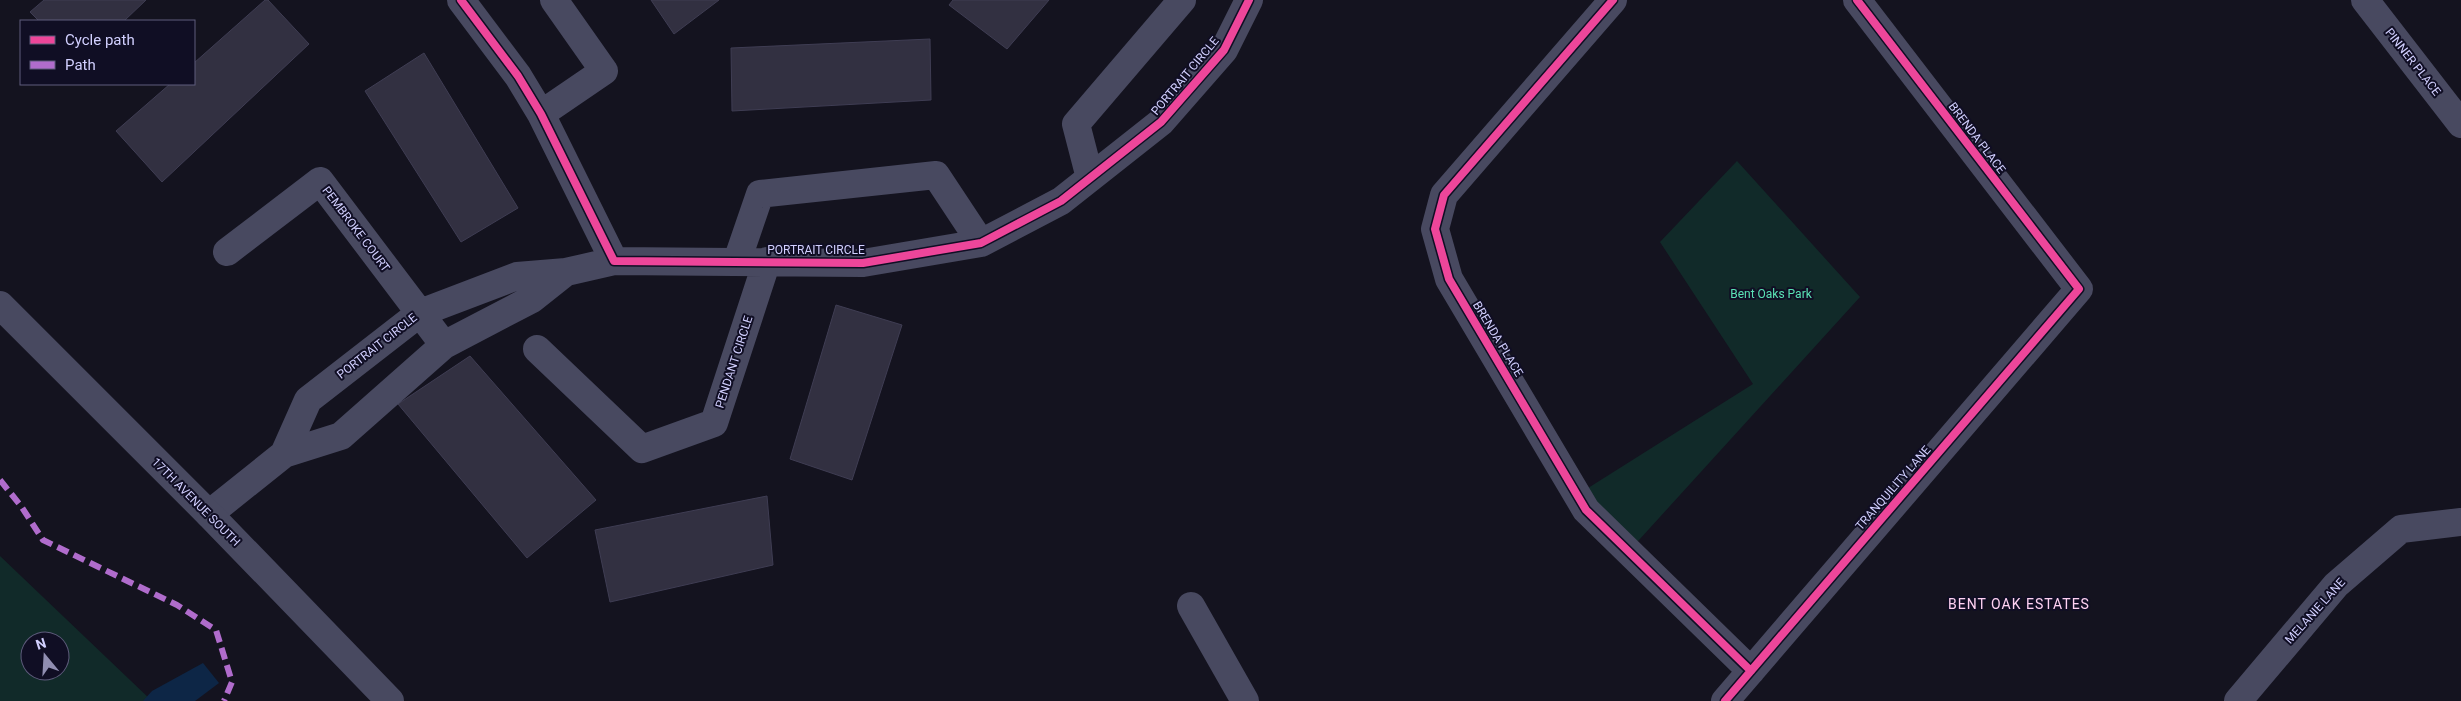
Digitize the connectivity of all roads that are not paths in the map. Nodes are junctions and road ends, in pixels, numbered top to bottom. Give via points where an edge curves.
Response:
1 (461, 0) edge
2 (554, 0) edge
3 (1182, 0) edge
4 (1249, 0) edge
5 (1613, 0) edge
6 (1857, 0) edge
7 (2365, 0) edge
8 (541, 114) junction
9 (2461, 124) edge
10 (1090, 178) junction
11 (981, 243) junction
12 (227, 252) dead end
13 (614, 261) junction
14 (737, 261) junction
15 (767, 261) junction
16 (566, 272) junction
17 (2078, 289) joint
18 (0, 305) edge
19 (420, 313) junction
20 (444, 345) junction
21 (537, 349) dead end
22 (284, 454) junction
23 (209, 514) junction
24 (2461, 522) edge
25 (1191, 606) dead end
26 (1751, 671) junction
27 (390, 701) edge
28 (1245, 701) edge
29 (1725, 701) edge
30 (2238, 701) edge

1 - 8 street via 518,76
2 - 8 street via 604,71
3 - 10 street via 1076,124
4 - 10 street, PORTRAIT CIRCLE via 1224,50 1161,122
5 - 26 street, BRENDA PLACE via 1444,195 1436,229 1449,279 1586,510
6 - 17 street, BRENDA PLACE
7 - 9 street, PINNER PLACE
8 - 13 street
10 - 11 street, PORTRAIT CIRCLE via 1061,201
11 - 14 street via 936,175 760,194
11 - 15 street, PORTRAIT CIRCLE via 863,263
12 - 19 street, PEMBROKE COURT via 320,181
13 - 14 street, PORTRAIT CIRCLE
13 - 16 street, PORTRAIT CIRCLE
14 - 15 street, PORTRAIT CIRCLE
15 - 21 street, PENDANT CIRCLE via 714,423 642,449
16 - 19 street, PORTRAIT CIRCLE via 517,276
16 - 20 street, PORTRAIT CIRCLE via 532,299
17 - 26 street, TRANQUILITY LANE
18 - 23 street, 17TH AVENUE SOUTH
19 - 20 street, PEMBROKE COURT
19 - 22 street, PORTRAIT CIRCLE via 308,400
20 - 22 street, PORTRAIT CIRCLE via 341,436
22 - 23 street, PORTRAIT CIRCLE
23 - 27 street, 17TH AVENUE SOUTH
24 - 30 street, MELANIE LANE via 2401,529 2336,585
25 - 28 street
26 - 29 street, TRANQUILITY LANE

